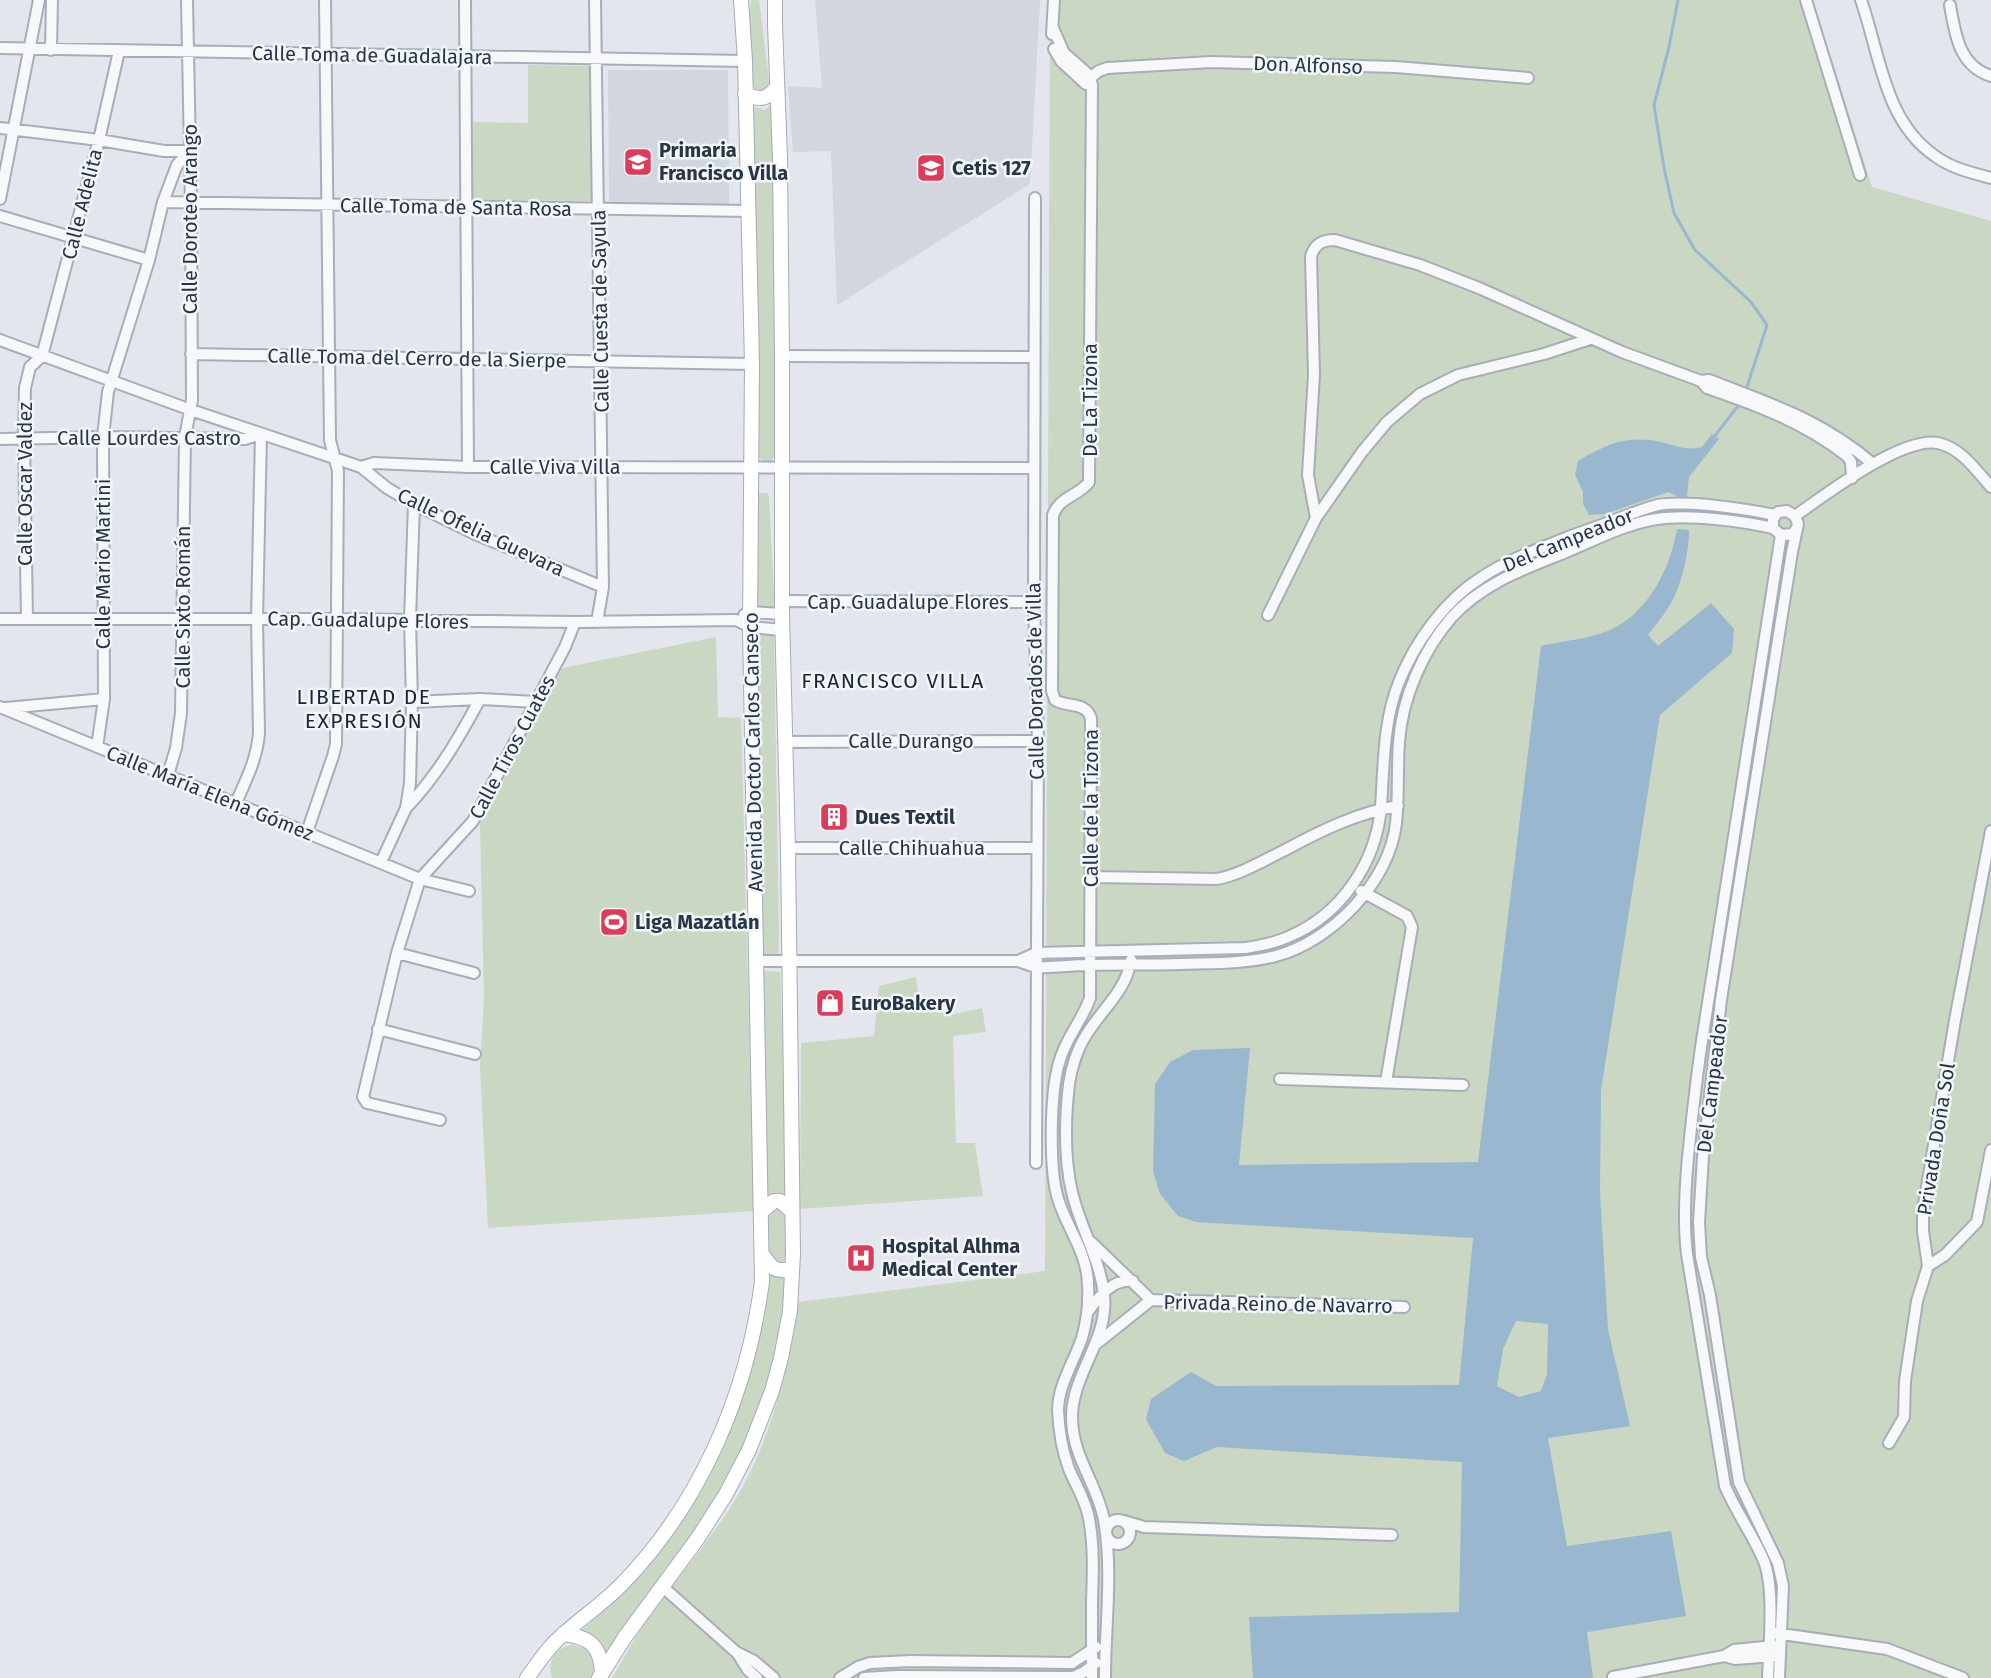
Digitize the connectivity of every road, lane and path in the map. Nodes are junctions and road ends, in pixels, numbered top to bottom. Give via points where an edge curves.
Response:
1 (39, 0) edge
2 (52, 0) edge
3 (187, 0) edge
4 (325, 0) edge
5 (465, 0) edge
6 (595, 0) edge
7 (741, 0) edge
8 (766, 0) edge
9 (1054, 0) edge
10 (1806, 0) edge
11 (1861, 0) edge
12 (1950, 5) dead end
13 (775, 6) edge
14 (0, 48) edge
15 (29, 50) junction
16 (51, 50) junction
17 (119, 51) junction
18 (188, 52) junction
19 (326, 54) junction
20 (465, 56) junction
21 (596, 58) junction
22 (745, 61) junction
23 (1991, 76) edge
24 (1528, 78) dead end
25 (1089, 84) junction
26 (777, 87) junction
27 (746, 94) junction
28 (0, 128) edge
29 (14, 130) junction
30 (99, 140) junction
31 (190, 151) junction
32 (1860, 176) dead end
33 (1991, 178) edge
34 (1035, 198) dead end
35 (0, 199) edge
36 (163, 202) junction
37 (192, 203) junction
38 (327, 205) junction
39 (466, 207) junction
40 (598, 209) junction
41 (749, 211) junction
42 (0, 216) edge
43 (73, 239) junction
44 (149, 260) junction
45 (1590, 339) junction
46 (0, 340) edge
47 (191, 354) junction
48 (42, 356) junction
49 (329, 356) junction
50 (782, 356) junction
51 (1034, 357) junction
52 (467, 359) junction
53 (600, 361) junction
54 (752, 364) junction
55 (113, 381) junction
56 (1748, 398) junction
57 (191, 410) junction
58 (261, 434) junction
59 (103, 437) junction
60 (185, 437) junction
61 (0, 439) edge
62 (24, 439) junction
63 (335, 459) junction
64 (1873, 464) junction
65 (361, 467) junction
66 (468, 467) junction
67 (602, 467) junction
68 (750, 467) junction
69 (781, 467) junction
70 (1034, 468) junction
71 (1852, 478) junction
72 (1991, 486) edge
73 (414, 504) junction
74 (1775, 515) junction
75 (1795, 516) junction
76 (1316, 518) junction
77 (1796, 529) junction
78 (1777, 532) junction
79 (603, 587) junction
80 (1034, 602) junction
81 (782, 608) junction
82 (750, 612) junction
83 (1268, 615) dead end
84 (181, 618) junction
85 (0, 619) edge
86 (27, 619) junction
87 (257, 619) junction
88 (336, 619) junction
89 (103, 620) junction
90 (410, 620) junction
91 (736, 620) junction
92 (574, 622) junction
93 (597, 622) junction
94 (750, 627) junction
95 (1436, 629) junction
96 (782, 630) junction
97 (1052, 691) joint
98 (104, 699) junction
99 (480, 699) junction
100 (412, 702) junction
101 (536, 702) junction
102 (1754, 702) junction
103 (1768, 704) junction
104 (1, 708) edge
105 (1038, 741) junction
106 (784, 742) junction
107 (97, 747) junction
108 (168, 775) junction
109 (236, 803) junction
110 (1398, 806) junction
111 (406, 808) junction
112 (1381, 809) junction
113 (1991, 831) edge
114 (307, 832) junction
115 (788, 848) junction
116 (1036, 848) junction
117 (1731, 849) junction
118 (1745, 852) junction
119 (381, 862) junction
120 (1092, 877) junction
121 (420, 879) junction
122 (1352, 885) junction
123 (469, 891) dead end
124 (1365, 894) junction
125 (1090, 951) junction
126 (1132, 951) junction
127 (397, 953) junction
128 (1036, 953) junction
129 (1018, 960) junction
130 (757, 961) junction
131 (789, 962) junction
132 (1090, 965) junction
133 (1130, 966) junction
134 (1036, 967) junction
135 (474, 973) dead end
136 (1708, 998) junction
137 (1721, 1000) junction
138 (1087, 1008) junction
139 (1102, 1013) junction
140 (378, 1029) junction
141 (475, 1054) dead end
142 (1280, 1079) dead end
143 (1386, 1082) junction
144 (1463, 1085) dead end
145 (440, 1120) dead end
146 (1991, 1150) edge
147 (1036, 1163) dead end
148 (762, 1211) junction
149 (792, 1211) junction
150 (1091, 1241) junction
151 (762, 1254) junction
152 (1928, 1266) junction
153 (792, 1269) junction
154 (1133, 1281) junction
155 (1088, 1283) junction
156 (1101, 1297) junction
157 (1151, 1300) junction
158 (1404, 1307) dead end
159 (1105, 1310) junction
160 (1087, 1314) junction
161 (1126, 1320) junction
162 (1096, 1344) junction
163 (1889, 1443) dead end
164 (1098, 1498) junction
165 (1123, 1520) junction
166 (1090, 1522) junction
167 (1144, 1527) junction
168 (1106, 1533) junction
169 (1766, 1534) junction
170 (1392, 1535) dead end
171 (1126, 1540) junction
172 (1753, 1540) junction
173 (1092, 1551) junction
174 (1108, 1562) junction
175 (663, 1587) junction
176 (1775, 1633) junction
177 (563, 1634) junction
178 (1106, 1639) junction
179 (1091, 1650) junction
180 (1774, 1651) junction
181 (736, 1652) junction
182 (1105, 1656) junction
183 (541, 1658) junction
184 (946, 1662) junction
185 (1092, 1666) junction
186 (601, 1676) edge
187 (845, 1676) edge
188 (945, 1677) edge
189 (1074, 1677) edge
190 (1613, 1677) edge
191 (527, 1678) edge
192 (542, 1678) edge
193 (757, 1678) edge
194 (774, 1678) edge
195 (864, 1678) edge
196 (1092, 1678) edge
197 (1105, 1678) edge
198 (1768, 1678) edge
199 (1779, 1678) edge
200 (1963, 1678) edge

1 - 15 street
2 - 16 street
3 - 18 street, Calle Doroteo Arango
4 - 19 street
5 - 20 street
6 - 21 street, Calle Cuesta de Sayula
7 - 22 main road, Avenida Doctor Carlos Canseco
8 - 13 street
9 - 25 street via 1053,28 1064,52
10 - 32 street
11 - 33 street via 1890,99 1906,128 1935,157
12 - 23 street via 1963,54 1973,67
13 - 26 main road, Avenida Doctor Carlos Canseco
14 - 15 street, Calle Toma de Guadalajara
15 - 16 street, Calle Toma de Guadalajara
15 - 29 street
16 - 17 street, Calle Toma de Guadalajara
17 - 18 street, Calle Toma de Guadalajara
17 - 30 street, Calle Adelita
18 - 19 street, Calle Toma de Guadalajara
18 - 31 street, Calle Doroteo Arango
19 - 20 street, Calle Toma de Guadalajara
19 - 38 street
20 - 21 street, Calle Toma de Guadalajara
20 - 39 street
21 - 22 street, Calle Toma de Guadalajara
21 - 40 street, Calle Cuesta de Sayula
22 - 27 main road, Avenida Doctor Carlos Canseco
24 - 25 street, Don Alfonso via 1396,67 1212,62 1107,68
25 - 97 street, De La Tizona via 1089,482 1056,506 1053,515
26 - 27 main road via 764,99
26 - 50 main road, Avenida Doctor Carlos Canseco
27 - 41 main road, Avenida Doctor Carlos Canseco
28 - 29 street
29 - 30 street
29 - 35 street
30 - 31 street via 164,151
30 - 43 street, Calle Adelita
31 - 36 street, Calle Mario Martini via 177,165
31 - 37 street, Calle Doroteo Arango
34 - 51 street, Calle Dorados de Villa
36 - 37 street, Calle Toma de Santa Rosa
36 - 44 street, Calle Mario Martini
37 - 38 street, Calle Toma de Santa Rosa
37 - 47 street, Calle Doroteo Arango
38 - 39 street, Calle Toma de Santa Rosa
38 - 49 street
39 - 40 street, Calle Toma de Santa Rosa
39 - 52 street
40 - 41 street, Calle Toma de Santa Rosa
40 - 53 street, Calle Cuesta de Sayula
41 - 54 main road, Avenida Doctor Carlos Canseco
42 - 43 street
43 - 44 street
43 - 48 street, Calle Adelita
44 - 55 street, Calle Mario Martini
45 - 56 street via 1701,381 1709,380
45 - 76 street via 1458,375 1420,394 1387,422
45 - 76 street via 1420,265 1324,240 1311,256 1314,374 1308,475
46 - 48 street
47 - 49 street, Calle Toma del Cerro de la Sierpe
47 - 57 street, Calle Doroteo Arango
48 - 55 street
48 - 62 street, Calle Oscar Valdez via 30,367 25,388
49 - 52 street, Calle Toma del Cerro de la Sierpe
49 - 63 street via 330,440
50 - 51 street
50 - 69 main road, Avenida Doctor Carlos Canseco
51 - 70 street, Calle Dorados de Villa
52 - 53 street, Calle Toma del Cerro de la Sierpe
52 - 66 street
53 - 54 street, Calle Toma del Cerro de la Sierpe
53 - 67 street, Calle Cuesta de Sayula
54 - 68 main road, Avenida Doctor Carlos Canseco
55 - 57 street
55 - 59 street, Calle Mario Martini
56 - 64 street via 1785,408
56 - 71 street via 1832,444 1851,462
57 - 58 street
57 - 60 street, Calle Doroteo Arango
58 - 60 street, Calle Lourdes Castro via 245,439
58 - 63 street, Calle Ofelia Guevara
58 - 87 street
59 - 60 street, Calle Lourdes Castro
59 - 62 street, Calle Lourdes Castro
59 - 89 street, Calle Mario Martini
60 - 84 street, Calle Sixto Román
61 - 62 street, Calle Lourdes Castro
62 - 86 street, Calle Oscar Valdez
63 - 65 street, Calle Ofelia Guevara
63 - 88 street
64 - 71 street
64 - 72 street via 1902,449 1936,443 1958,452
65 - 66 street, Calle Viva Villa via 374,463
65 - 73 street, Calle Ofelia Guevara
66 - 67 street, Calle Viva Villa
67 - 68 street, Calle Viva Villa
67 - 79 street, Calle Cuesta de Sayula
68 - 69 street, Calle Viva Villa
68 - 82 main road, Avenida Doctor Carlos Canseco
69 - 70 street
69 - 81 main road, Avenida Doctor Carlos Canseco
70 - 80 street, Calle Dorados de Villa
71 - 75 street
73 - 79 street, Calle Ofelia Guevara
73 - 90 street
74 - 75 street, Del Campeador via 1788,511
74 - 78 street, Del Campeador via 1772,524
74 - 95 street, Del Campeador via 1658,505 1526,554 1481,577 1463,591
75 - 77 street, Del Campeador
76 - 83 street
77 - 78 street via 1792,534
77 - 103 street, Del Campeador
78 - 95 street, Del Campeador via 1676,518 1630,526 1506,576
78 - 102 street, Del Campeador
79 - 93 street, Calle Cuesta de Sayula
80 - 81 street, Cap. Guadalupe Flores
80 - 105 street, Calle Dorados de Villa
81 - 82 street, Cap. Guadalupe Flores
81 - 96 main road, Avenida Doctor Carlos Canseco
82 - 91 street, Cap. Guadalupe Flores
82 - 94 main road, Avenida Doctor Carlos Canseco
84 - 87 street, Cap. Guadalupe Flores
84 - 89 street, Cap. Guadalupe Flores
84 - 108 street, Calle Sixto Román via 182,713
85 - 86 street, Cap. Guadalupe Flores
86 - 89 street, Cap. Guadalupe Flores
87 - 88 street, Cap. Guadalupe Flores
87 - 109 street via 258,748
88 - 90 street, Cap. Guadalupe Flores
88 - 114 street via 336,744
89 - 98 street, Calle Mario Martini
90 - 92 street, Cap. Guadalupe Flores
90 - 100 street
91 - 93 street, Cap. Guadalupe Flores
91 - 94 street, Cap. Guadalupe Flores
92 - 93 street, Cap. Guadalupe Flores
92 - 101 street, Calle Tiros Cuates
94 - 96 street
94 - 130 main road, Avenida Doctor Carlos Canseco
95 - 110 street, Del Campeador via 1406,701 1399,741
95 - 112 street, Del Campeador via 1409,660 1392,703
96 - 106 main road, Avenida Doctor Carlos Canseco
97 - 120 street, Calle de la Tizona via 1055,700 1082,706 1091,718
98 - 104 street
98 - 107 street, Calle Mario Martini
99 - 100 street
99 - 101 street
99 - 111 street via 457,741
100 - 111 street
101 - 121 street, Calle Tiros Cuates via 473,821
102 - 103 street
102 - 117 street, Del Campeador
103 - 118 street, Del Campeador
104 - 107 street, Calle María Elena Gómez
105 - 106 street, Calle Durango
105 - 116 street, Calle Dorados de Villa
106 - 115 main road, Avenida Doctor Carlos Canseco
107 - 108 street, Calle María Elena Gómez
108 - 109 street, Calle María Elena Gómez
109 - 114 street, Calle María Elena Gómez
110 - 112 street
110 - 124 street, Del Campeador via 1390,850
111 - 119 street
112 - 120 street via 1217,879
112 - 122 street, Del Campeador via 1372,852
113 - 152 street, Privada Doña Sol via 1923,1210
114 - 119 street, Calle María Elena Gómez
115 - 116 street, Calle Chihuahua
115 - 131 main road, Avenida Doctor Carlos Canseco
116 - 128 street, Calle Dorados de Villa
117 - 118 street
117 - 136 street, Del Campeador
118 - 137 street, Del Campeador
119 - 121 street, Calle María Elena Gómez
120 - 125 street, Calle de la Tizona
121 - 123 street, Calle María Elena Gómez
121 - 127 street, Calle Tiros Cuates
122 - 124 street
122 - 126 street, Del Campeador via 1316,921 1276,942 1217,950
124 - 133 street, Del Campeador via 1323,933 1279,955 1245,961
124 - 143 street via 1407,916 1412,927
125 - 126 street, Del Campeador
125 - 128 street, Del Campeador
125 - 132 street
126 - 133 street
127 - 135 street
127 - 140 street, Calle Tiros Cuates
128 - 129 street, Del Campeador
128 - 134 street, Calle Dorados de Villa
129 - 131 street
129 - 134 street
130 - 131 street
130 - 148 main road, Avenida Doctor Carlos Canseco
131 - 149 main road, Avenida Doctor Carlos Canseco
132 - 133 street, Del Campeador
132 - 134 street, Del Campeador
132 - 138 street
133 - 139 street via 1126,980
134 - 147 street, Calle Dorados de Villa
136 - 137 street
136 - 172 street, Del Campeador via 1693,1103 1684,1235 1725,1486
137 - 169 street, Del Campeador via 1703,1157 1701,1257 1739,1482
138 - 139 street
138 - 155 street via 1058,1064 1052,1170 1059,1201 1082,1252
139 - 150 street via 1076,1057 1068,1099 1067,1164 1072,1193
140 - 141 street
140 - 145 street, Calle Tiros Cuates via 364,1100
142 - 143 street
143 - 144 street
146 - 152 street via 1977,1222 1945,1255
148 - 149 main road via 780,1201
148 - 151 main road, Avenida Doctor Carlos Canseco
149 - 153 main road, Avenida Doctor Carlos Canseco
150 - 154 street
150 - 156 street
151 - 153 main road via 774,1269
151 - 177 main road, Avenida Doctor Carlos Canseco via 761,1290 750,1349 710,1458 645,1558 605,1601
152 - 163 street, Privada Doña Sol via 1917,1301 1905,1381 1904,1417
153 - 175 main road, Avenida Doctor Carlos Canseco via 785,1338 762,1420 726,1494
154 - 156 street via 1120,1281
154 - 157 street
155 - 156 street
155 - 160 street
156 - 159 street
156 - 160 street
157 - 158 street, Privada Reino de Navarro
157 - 161 street
159 - 161 street
159 - 162 street
160 - 166 street via 1083,1336 1060,1393 1058,1414 1061,1445
161 - 162 street
162 - 164 street via 1075,1395 1072,1415 1074,1440
164 - 165 street
164 - 168 street
165 - 167 street
165 - 168 street via 1113,1521
165 - 171 street via 1130,1528
166 - 168 street
166 - 173 street
167 - 170 street
167 - 171 street
168 - 171 street via 1114,1543
168 - 173 street
168 - 174 street
169 - 172 street
169 - 176 street, Del Campeador via 1783,1586
171 - 174 street
172 - 176 street, Del Campeador via 1769,1583
173 - 179 street
174 - 178 street
175 - 181 street
175 - 186 main road, Avenida Doctor Carlos Canseco
176 - 180 street, Del Campeador
176 - 200 street via 1887,1649
177 - 183 main road, Avenida Doctor Carlos Canseco
177 - 186 main road via 592,1643 601,1657
178 - 179 street
178 - 182 street
179 - 184 street via 1072,1663
179 - 185 street
180 - 190 street via 1735,1659 1724,1656
180 - 198 street, Del Campeador
180 - 199 street, Del Campeador
181 - 193 street
181 - 194 street
182 - 185 street
182 - 197 street
183 - 191 main road, Avenida Doctor Carlos Canseco
183 - 192 main road
184 - 187 street via 870,1663
184 - 188 street
185 - 189 street
185 - 196 street
188 - 189 street
188 - 195 street

